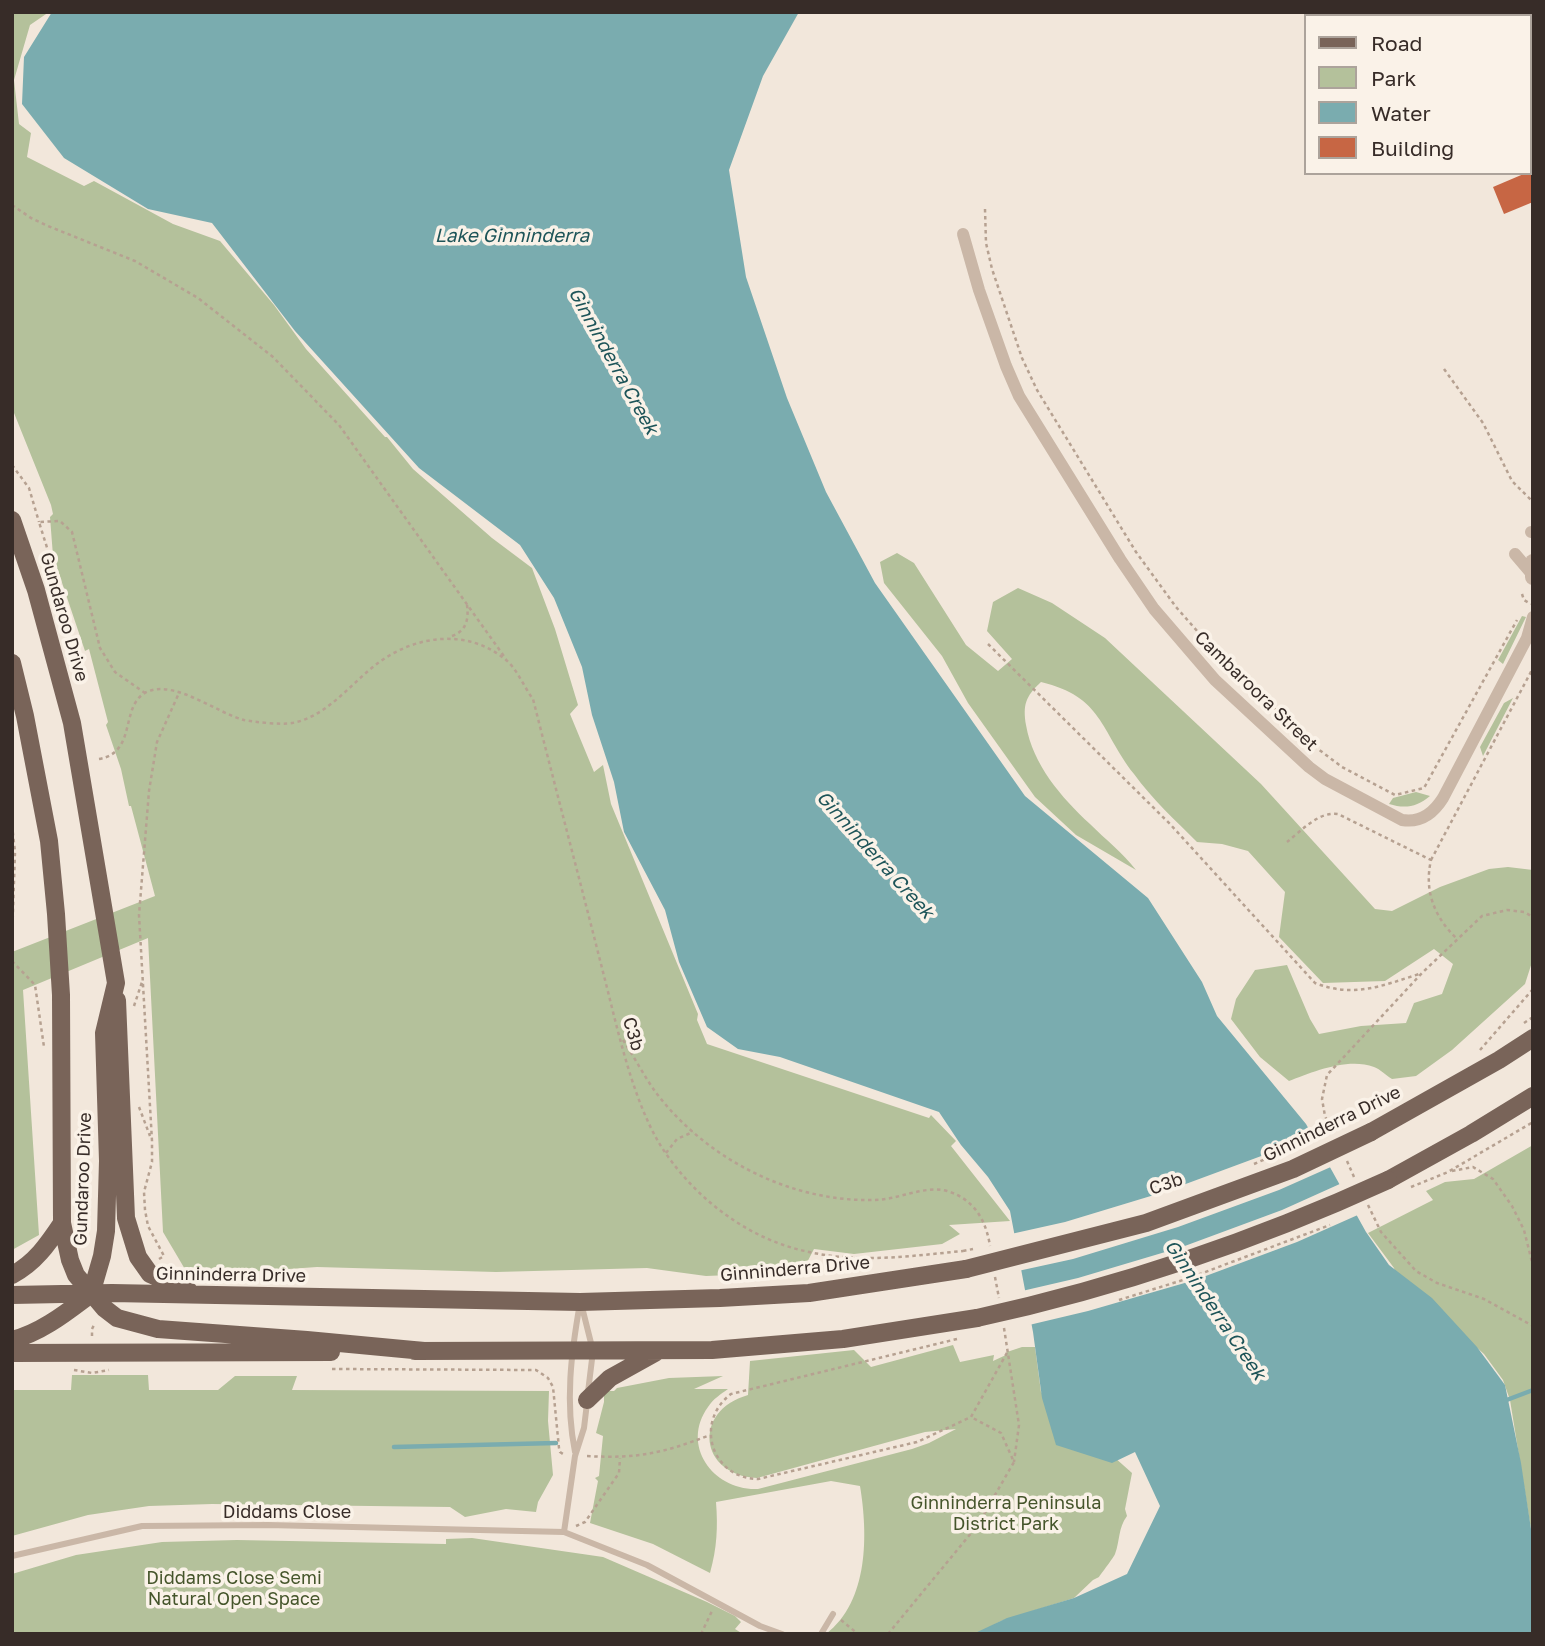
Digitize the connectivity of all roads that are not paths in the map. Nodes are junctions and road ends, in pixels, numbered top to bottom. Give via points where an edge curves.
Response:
1 (963, 234) dead end
2 (12, 520) edge
3 (1515, 554) dead end
4 (1533, 562) edge
5 (1532, 575) edge
6 (1527, 615) edge
7 (1530, 636) edge
8 (12, 663) edge
9 (116, 983) junction
10 (1533, 1038) edge
11 (1533, 1096) edge
12 (62, 1223) junction
13 (12, 1275) edge
14 (91, 1294) junction
15 (12, 1295) edge
16 (204, 1296) junction
17 (580, 1302) junction
18 (12, 1340) edge
19 (424, 1351) junction
20 (571, 1351) junction
21 (593, 1351) junction
22 (658, 1351) junction
23 (12, 1353) edge
24 (587, 1400) junction
25 (575, 1456) junction
26 (564, 1532) junction
27 (12, 1556) edge
28 (833, 1614) road end
29 (782, 1634) edge
30 (821, 1634) edge

1 - 7 street, Cambaroora Street via 1019,396 1119,559 1164,622 1215,680 1325,779 1402,820 1430,814
2 - 9 main road, Gundaroo Drive via 72,723
3 - 5 street
4 - 5 street
6 - 7 street, Cambaroora Street
8 - 12 main road, Gundaroo Drive via 49,841 56,914
9 - 14 main road, Gundaroo Drive via 104,1033 106,1231
9 - 16 main road via 126,1217 131,1236 150,1273
10 - 17 main road, Ginninderra Drive, bridge via 1293,1168 1146,1223 966,1269 809,1293
11 - 22 main road, bridge via 1388,1180 1312,1215 1093,1290 977,1318 843,1339
12 - 13 main road via 31,1264
12 - 14 main road, Gundaroo Drive via 76,1275
14 - 15 main road, Ginninderra Drive
14 - 16 main road, Ginninderra Drive
14 - 18 main road via 63,1315
14 - 19 main road via 117,1318 158,1329
16 - 17 main road, Ginninderra Drive
17 - 20 lane
17 - 21 lane
19 - 20 main road
19 - 23 main road
20 - 21 main road
20 - 25 lane via 570,1427
21 - 22 main road
21 - 24 lane
22 - 24 main road via 610,1378
24 - 25 lane
25 - 26 lane
26 - 27 lane, Diddams Close via 142,1526
26 - 29 lane, Diddams Close via 646,1565
28 - 30 lane

